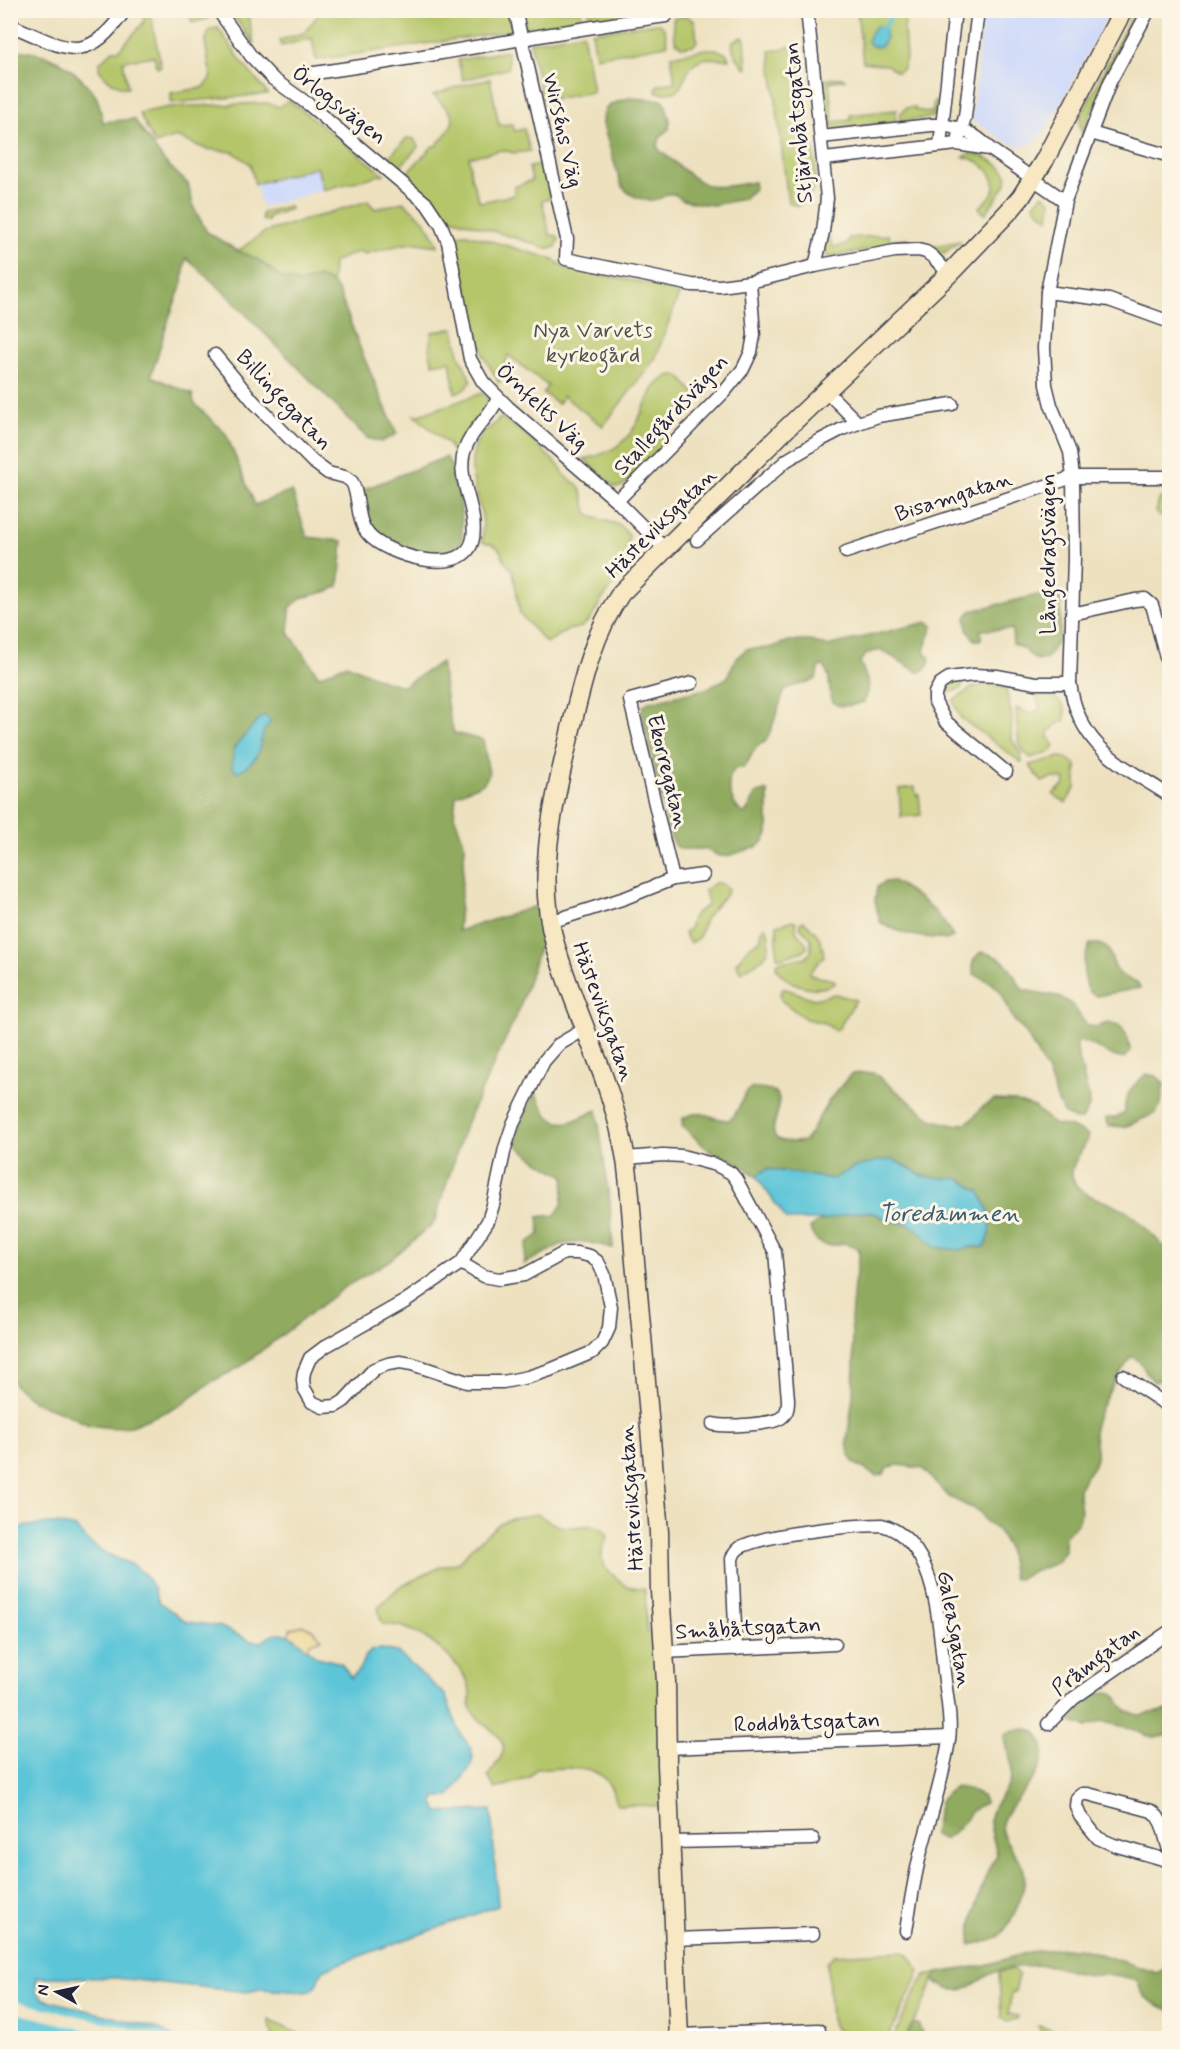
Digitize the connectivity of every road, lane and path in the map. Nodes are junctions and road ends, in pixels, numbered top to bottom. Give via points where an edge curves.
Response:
1 (125, 10) edge
2 (218, 10) edge
3 (515, 10) edge
4 (665, 10) edge
5 (807, 10) edge
6 (955, 10) edge
7 (978, 10) edge
8 (1123, 10) edge
9 (1149, 10) edge
10 (10, 25) edge
11 (520, 39) junction
12 (314, 73) dead end
13 (941, 124) junction
14 (962, 129) junction
15 (1091, 133) junction
16 (821, 137) junction
17 (957, 144) junction
18 (940, 145) junction
19 (990, 149) junction
20 (1170, 156) edge
21 (824, 159) junction
22 (1032, 179) junction
23 (1065, 201) junction
24 (441, 225) joint
25 (815, 266) junction
26 (949, 274) junction
27 (750, 282) junction
28 (1047, 292) junction
29 (1170, 322) edge
30 (215, 355) dead end
31 (826, 391) junction
32 (498, 398) junction
33 (952, 404) dead end
34 (858, 423) junction
35 (1073, 477) junction
36 (1170, 477) edge
37 (617, 501) junction
38 (697, 540) dead end
39 (665, 549) junction
40 (846, 552) dead end
41 (1072, 614) junction
42 (1170, 672) edge
43 (692, 683) dead end
44 (1070, 684) junction
45 (1006, 772) dead end
46 (1170, 796) edge
47 (703, 875) dead end
48 (673, 879) junction
49 (550, 922) junction
50 (585, 1029) junction
51 (626, 1158) junction
52 (461, 1263) junction
53 (1123, 1376) dead end
54 (1170, 1407) edge
55 (713, 1424) dead end
56 (1170, 1632) edge
57 (835, 1644) dead end
58 (736, 1649) junction
59 (663, 1652) junction
60 (1048, 1724) dead end
61 (949, 1737) junction
62 (667, 1748) junction
63 (813, 1839) dead end
64 (671, 1842) junction
65 (1170, 1852) edge
66 (1170, 1861) edge
67 (906, 1931) dead end
68 (813, 1934) dead end
69 (674, 1939) junction
70 (819, 2030) dead end
71 (679, 2037) edge

1 - 10 street via 104,37 82,48 58,46
2 - 24 street, Örlogsvägen via 259,66 422,199
3 - 11 street, Wirséns Väg
4 - 11 street via 666,16
5 - 16 street, Stjärnbåtsgatan
6 - 13 street
7 - 14 street
8 - 22 street
9 - 15 street, Långedragsvägen via 1116,69
11 - 12 street
11 - 27 street, Wirséns Väg via 567,239 566,259 693,285
13 - 14 street
13 - 16 street
13 - 18 street
14 - 17 street
14 - 19 street
15 - 20 street
15 - 23 street, Långedragsvägen
16 - 21 street, Stjärnbåtsgatan
17 - 18 street
17 - 19 street
18 - 21 street
19 - 22 street
21 - 25 street, Stjärnbåtsgatan via 827,205
22 - 23 street
22 - 26 street, Hästeviksgatan via 1021,197
23 - 28 street, Långedragsvägen
24 - 32 street, Örnfelts Väg via 448,242 470,359
25 - 26 street via 918,250 933,257
25 - 27 street
26 - 31 street, Hästeviksgatan
27 - 37 street, Stallegårdsvägen via 754,335 743,369
28 - 29 street via 1109,300
28 - 35 street, Långedragsvägen via 1046,384 1070,452
30 - 32 street, Billingegatan via 312,461 328,473 352,482 362,525 374,540 429,561 458,558 472,544 464,453
31 - 34 street
31 - 39 street, Hästeviksgatan
32 - 37 street, Örnfelts Väg
33 - 34 street via 899,411
34 - 38 street via 787,460
35 - 36 street, Bisamgatan
35 - 40 street, Bisamgatan
35 - 41 street, Långedragsvägen
37 - 39 street, Örnfelts Väg
39 - 49 street, Hästeviksgatan via 621,593 592,648 549,832 546,873
41 - 42 street via 1146,599 1152,605
41 - 44 street, Långedragsvägen
43 - 48 street, Ekorregatan via 630,700
44 - 45 street via 973,675 949,678 940,684 935,702 945,721
44 - 46 street, Långedragsvägen via 1083,725 1096,745
47 - 48 street
48 - 49 street
49 - 50 street, Hästeviksgatan
50 - 51 street, Hästeviksgatan via 612,1098
50 - 52 street via 558,1045 544,1061 513,1124 488,1221
51 - 55 street via 682,1156 731,1173 775,1252 787,1412 778,1419 736,1426
51 - 59 street, Hästeviksgatan via 659,1532
52 - 52 street via 310,1358 303,1380 312,1402 323,1407 336,1406 374,1369 400,1362 467,1382 503,1382 550,1370 593,1352 602,1343 609,1328 611,1307 604,1274 590,1256 564,1253 524,1275 499,1279 483,1276
53 - 54 street
56 - 60 street, Pråmgatan via 1074,1698
57 - 58 street, Småbåtsgatan
58 - 59 street, Småbåtsgatan
58 - 61 street, Galeasgatan via 732,1559 739,1548 794,1534 890,1527 918,1553 929,1577
59 - 62 street, Hästeviksgatan
61 - 62 street, Roddbåtsgatan
61 - 67 street, Galeasgatan
62 - 64 street, Hästeviksgatan
63 - 64 street
64 - 69 street, Hästeviksgatan
65 - 66 street via 1162,1826 1152,1811 1089,1794 1077,1798 1080,1816 1098,1838
68 - 69 street
69 - 71 street, Hästeviksgatan
70 - 71 street

